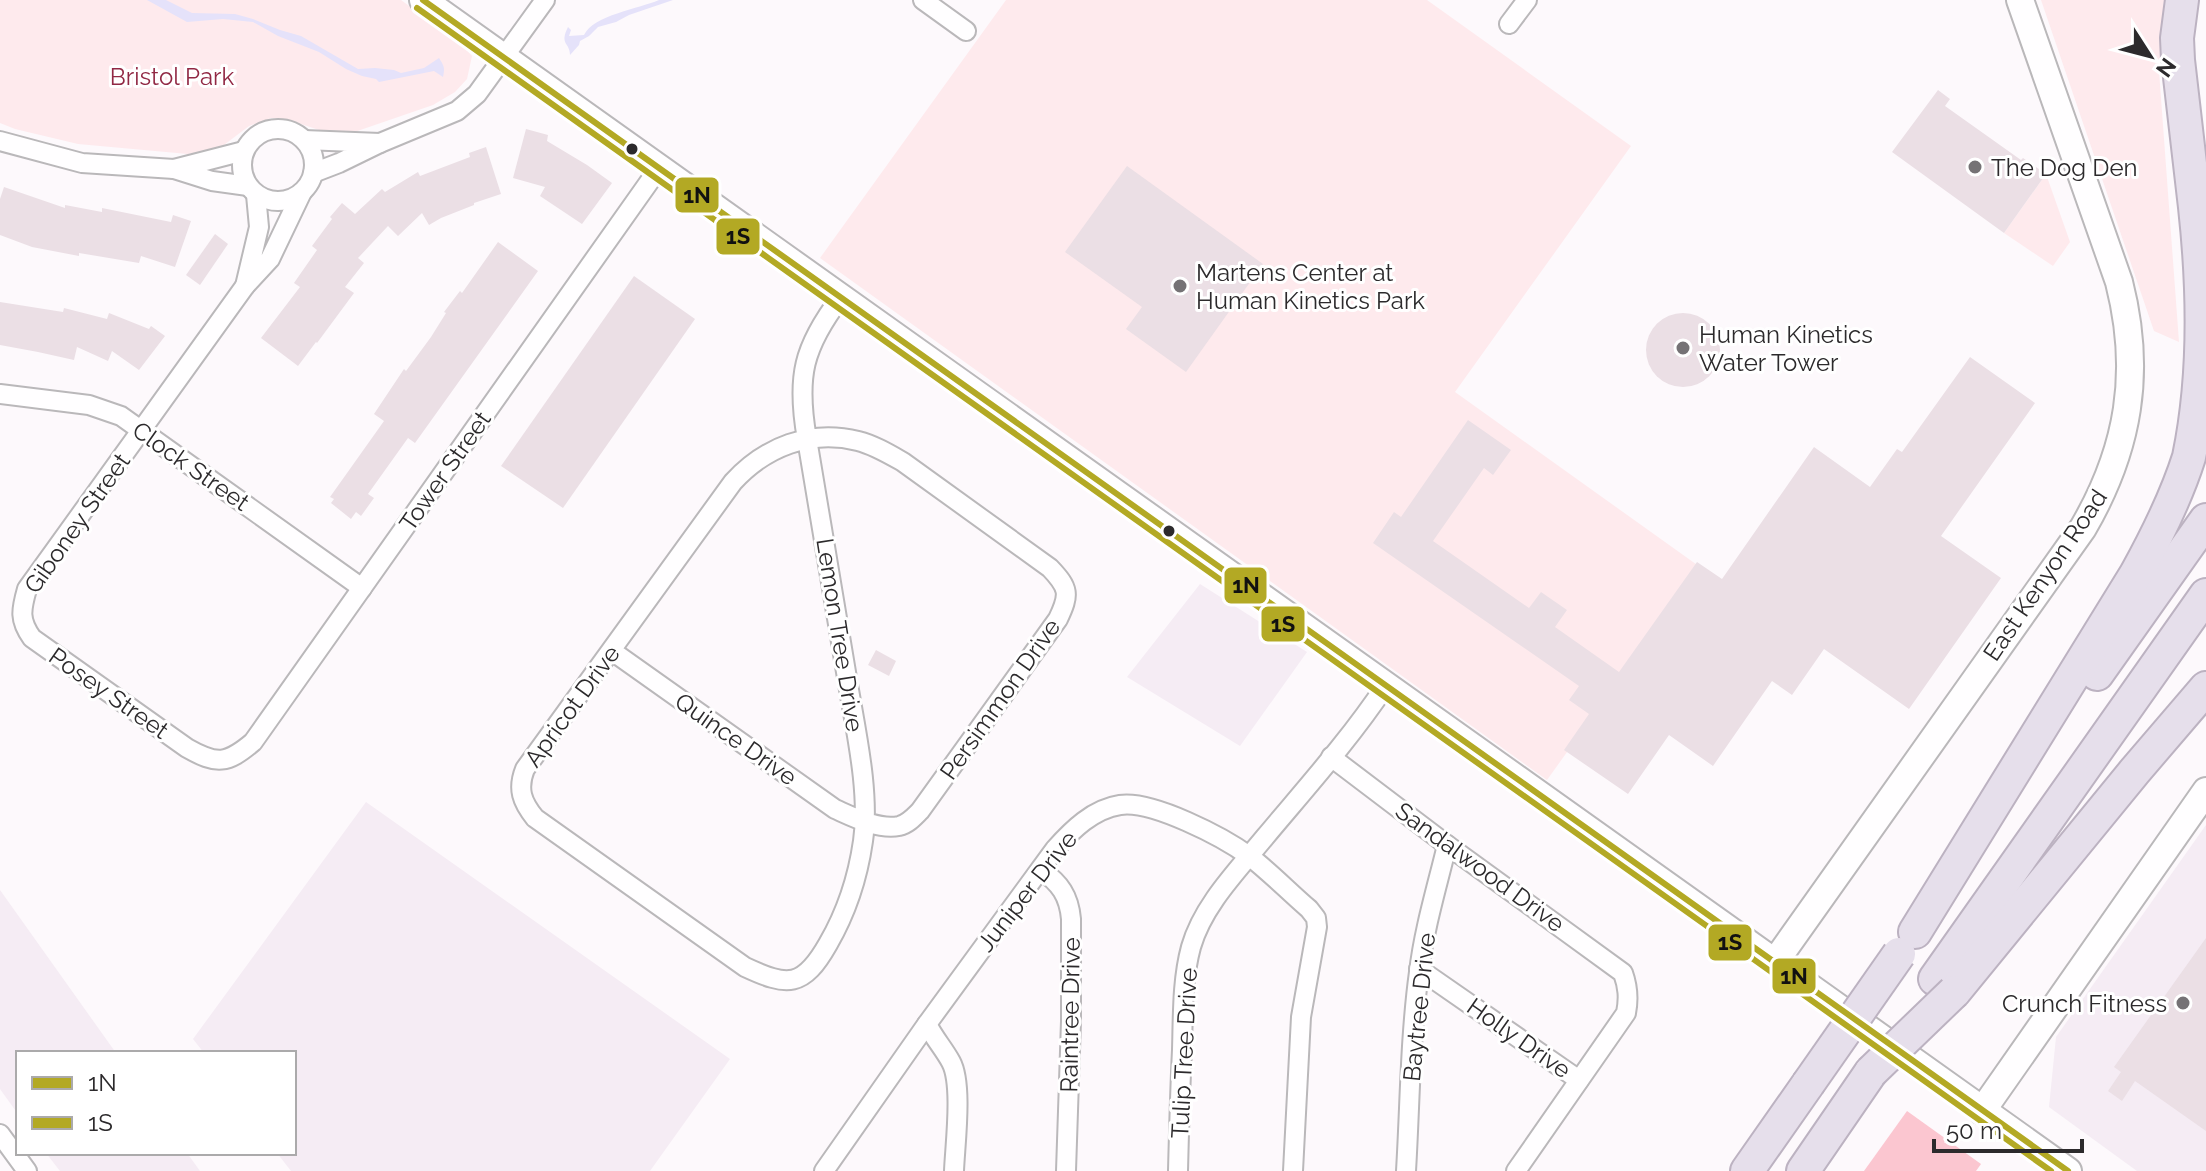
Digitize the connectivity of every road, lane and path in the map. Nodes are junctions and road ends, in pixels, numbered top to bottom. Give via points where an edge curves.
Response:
1 (423, 0) edge
2 (545, 0) edge
3 (923, 0) edge
4 (1527, 0) edge
5 (2020, 0) edge
6 (2182, 0) edge
7 (1509, 24) dead end
8 (966, 31) dead end
9 (504, 58) junction
10 (304, 140) junction
11 (0, 141) edge
12 (380, 143) junction
13 (244, 151) junction
14 (659, 168) junction
15 (174, 169) junction
16 (313, 173) junction
17 (252, 190) junction
18 (302, 192) junction
19 (245, 286) junction
20 (841, 297) junction
21 (0, 394) edge
22 (142, 430) junction
23 (807, 439) junction
24 (2206, 520) edge
25 (362, 588) junction
26 (2206, 595) edge
27 (22, 604) joint
28 (612, 651) junction
29 (1386, 685) junction
30 (2206, 688) edge
31 (1331, 757) junction
32 (219, 761) joint
33 (2206, 791) edge
34 (865, 821) junction
35 (1447, 845) junction
36 (1249, 856) junction
37 (1041, 870) junction
38 (1907, 943) junction
39 (1775, 962) junction
40 (1419, 969) junction
41 (809, 971) joint
42 (1944, 986) junction
43 (927, 1024) junction
44 (1579, 1080) junction
45 (1982, 1111) junction
46 (0, 1134) edge
47 (27, 1171) edge
48 (824, 1171) edge
49 (954, 1171) edge
50 (1066, 1171) edge
51 (1178, 1171) edge
52 (1293, 1171) edge
53 (1406, 1171) edge
54 (1516, 1171) edge
55 (1747, 1171) edge
56 (1803, 1171) edge
57 (2068, 1171) edge

1 - 9 main road
2 - 9 street
3 - 8 street
4 - 7 street
5 - 39 main road, East Kenyon Road via 2127,312 2131,368 2125,427 2083,528
6 - 38 highway via 2178,60 2205,325 2203,380 2189,454 2178,490 2136,574
9 - 12 street via 457,111
9 - 14 main road
10 - 12 street
10 - 13 street via 272,129 251,140
10 - 16 street via 314,161
11 - 15 street via 82,163
12 - 16 street
13 - 15 street
13 - 17 street via 243,175
14 - 20 main road
14 - 25 street, Tower Street
15 - 17 street
16 - 18 street
17 - 18 street via 280,201
17 - 19 street, Giboney Street via 259,227
18 - 19 street, Giboney Street via 270,259
19 - 22 street, Giboney Street
20 - 23 street, Lemon Tree Drive via 811,344 804,366
20 - 29 main road
21 - 22 street, Clock Street via 89,405
22 - 25 street, Clock Street
22 - 27 street, Giboney Street via 27,589
23 - 28 street, Apricot Drive via 762,456 733,482
23 - 34 street, Lemon Tree Drive via 859,753
23 - 34 street, Persimmon Drive via 857,441 903,462 1050,568 1067,592 1058,619 920,811 899,826
24 - 38 highway
25 - 32 street, Tower Street via 253,742
26 - 42 highway
27 - 32 street, Posey Street via 23,625 32,638 187,748
28 - 34 street, Quince Drive via 835,809
28 - 41 street, Apricot Drive via 525,769 520,794 525,805 535,818 745,967 784,982
29 - 31 street
29 - 39 main road
30 - 42 highway
31 - 35 street, Sandalwood Drive
31 - 36 street
33 - 45 main road
34 - 41 street, Lemon Tree Drive via 846,907
35 - 40 street, Baytree Drive
35 - 44 street, Sandalwood Drive via 1623,973 1626,1013
36 - 37 street, Juniper Drive via 1155,809 1121,805 1072,831
36 - 51 street, Tulip Tree Drive via 1200,923 1191,946 1182,1026
36 - 52 street, Juniper Drive via 1316,918 1301,1017
37 - 43 street, Juniper Drive
37 - 50 street, Raintree Drive via 1063,890 1071,919
38 - 55 highway, bridge
39 - 45 main road
40 - 44 street, Holly Drive
40 - 53 street, Baytree Drive
42 - 56 highway, bridge via 1871,1072
43 - 48 street, Juniper Drive
43 - 49 street via 956,1078
44 - 54 street
45 - 57 main road
46 - 47 street

